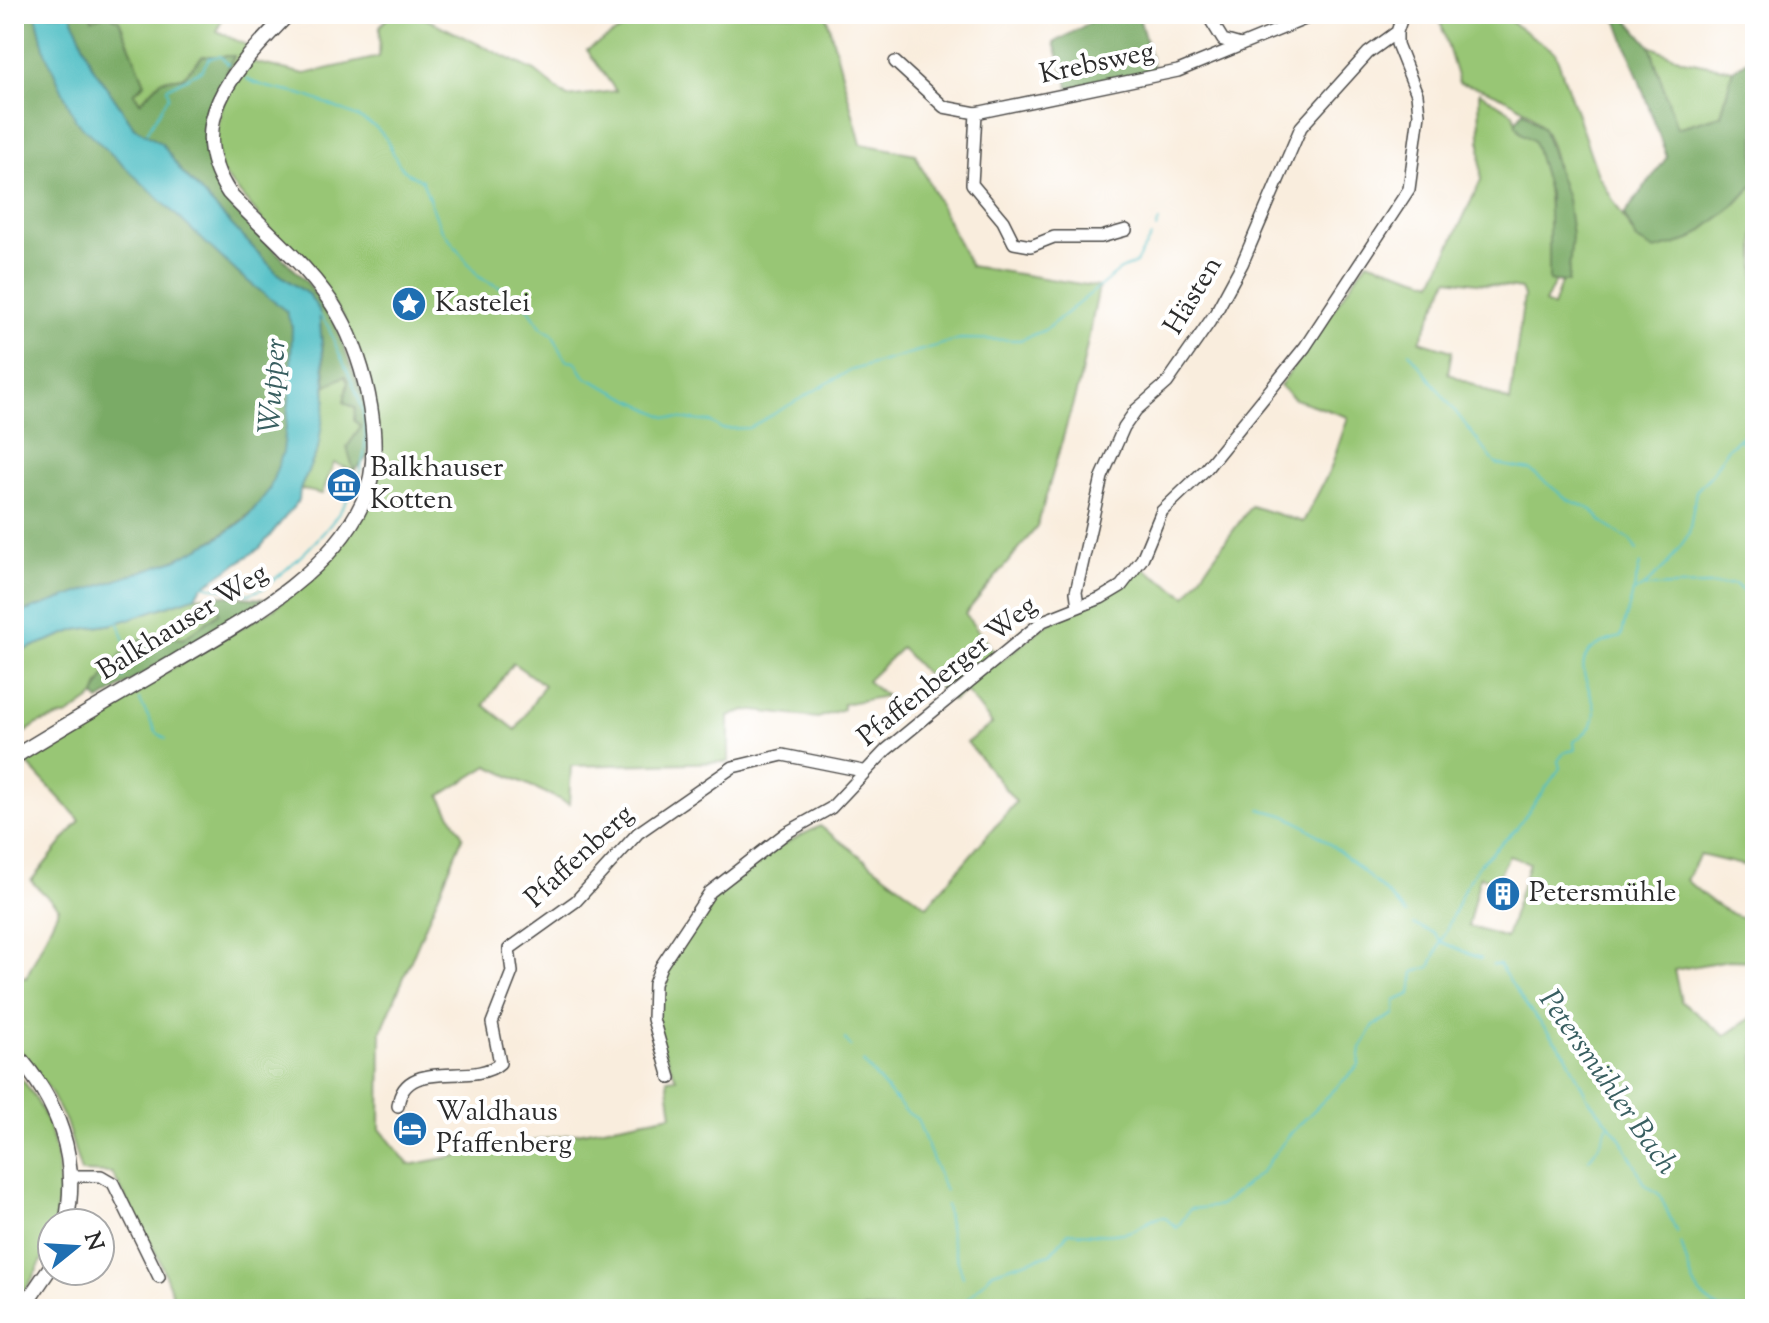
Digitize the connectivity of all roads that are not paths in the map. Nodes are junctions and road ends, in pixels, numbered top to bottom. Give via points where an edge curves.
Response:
1 (288, 14) edge
2 (1207, 14) edge
3 (1317, 14) edge
4 (1403, 14) edge
5 (1397, 32) junction
6 (1241, 45) junction
7 (895, 62) dead end
8 (976, 113) junction
9 (1126, 230) dead end
10 (1078, 606) junction
11 (14, 757) edge
12 (863, 771) junction
13 (14, 1052) edge
14 (670, 1078) dead end
15 (398, 1106) dead end
16 (71, 1176) junction
17 (68, 1207) edge
18 (159, 1277) dead end
19 (37, 1287) edge
20 (25, 1305) edge

1 - 11 main road, Balkhauser Weg via 222,89 213,115 214,158 229,193 310,278 343,322 373,413 366,495 329,549 273,602
2 - 6 street via 1226,43
3 - 6 street, Krebsweg
4 - 5 street
5 - 10 street, Hästen via 1368,53 1301,127 1215,314 1167,383 1124,427 1102,477 1076,592
5 - 10 street, Pfaffenberger Weg via 1419,114 1407,197 1299,355 1206,469 1162,511 1135,570 1107,595
6 - 8 street, Krebsweg via 1167,74
7 - 8 street, Krebsweg via 944,107
8 - 9 street via 972,184 1003,221 1012,242 1027,247 1054,237 1101,237
10 - 12 street, Pfaffenberger Weg via 1043,621
12 - 14 street, Pfaffenberger Weg via 858,783 831,808 786,833 710,892 682,932 661,966 653,1002
12 - 15 street, Pfaffenberg via 790,755 771,756 733,767 655,820 576,901 509,949 512,972 492,1030 500,1063 463,1076 423,1076 402,1093
13 - 16 main road via 55,1111
16 - 17 main road
16 - 18 street via 101,1176 113,1183
19 - 20 main road

